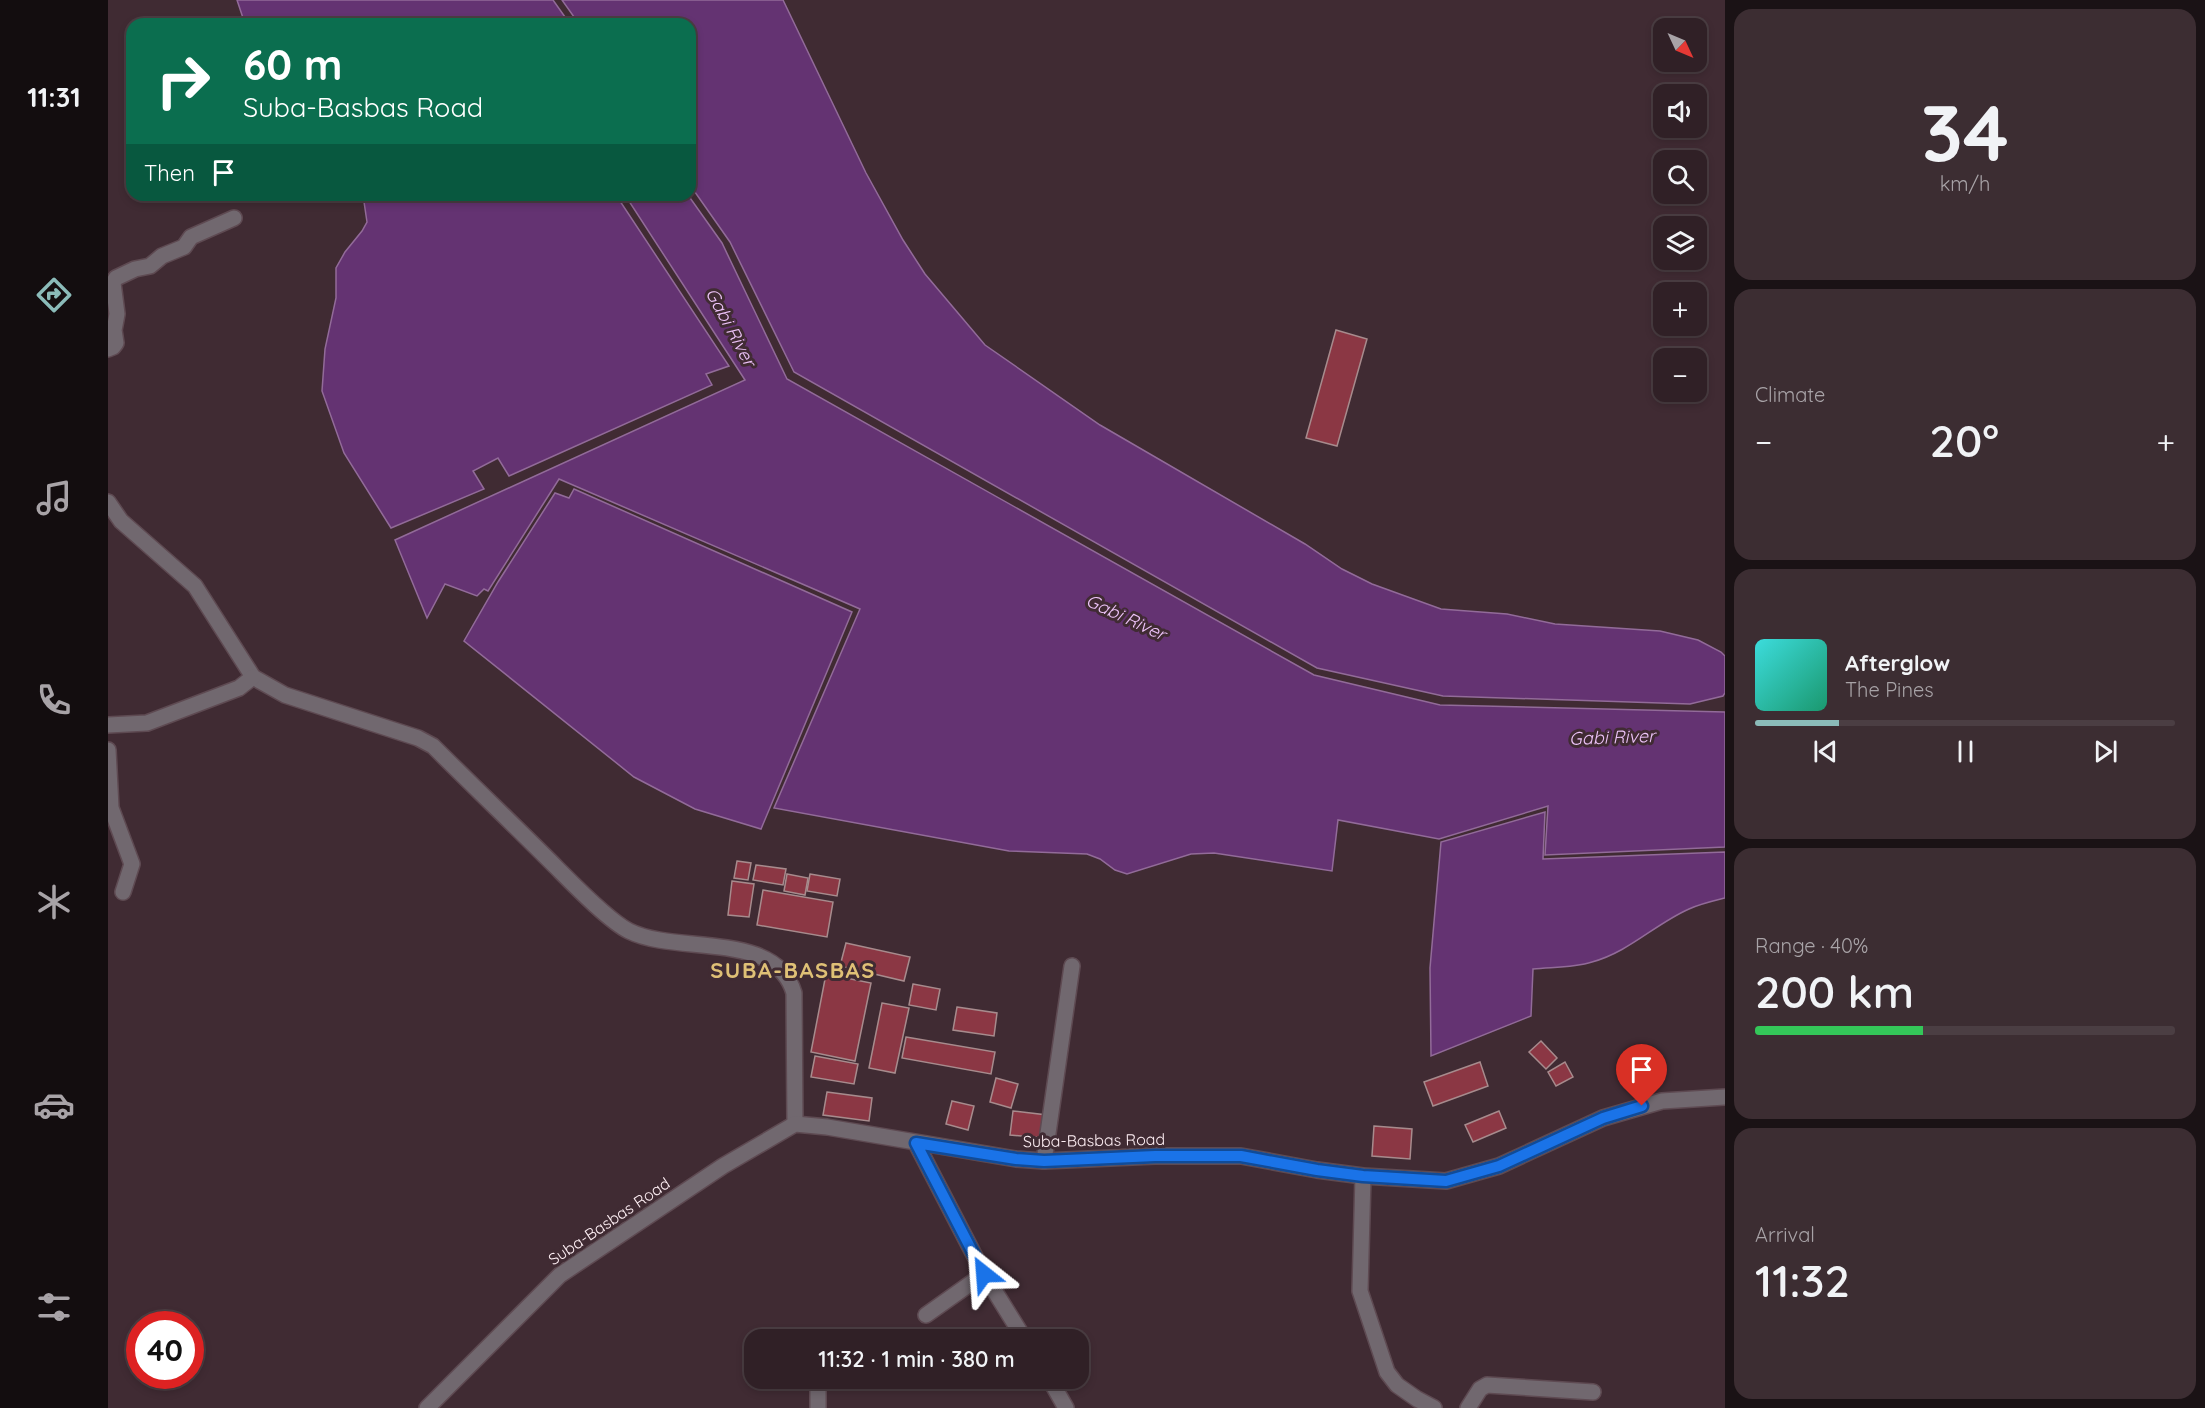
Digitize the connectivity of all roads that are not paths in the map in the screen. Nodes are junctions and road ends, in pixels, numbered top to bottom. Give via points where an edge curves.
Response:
1 (234, 218) dead end
2 (108, 349) edge
3 (108, 502) edge
4 (254, 678) junction
5 (108, 725) edge
6 (108, 750) edge
7 (123, 892) dead end
8 (1072, 966) dead end
9 (1725, 1097) edge
10 (795, 1124) junction
11 (916, 1143) junction
12 (1044, 1161) junction
13 (1363, 1176) junction
14 (984, 1274) junction
15 (926, 1315) dead end
16 (1018, 1329) edge
17 (818, 1389) edge
18 (1055, 1389) edge
19 (1593, 1392) dead end
20 (427, 1408) edge
21 (818, 1408) edge
22 (1066, 1408) edge
23 (1434, 1408) edge
24 (1468, 1408) edge

1 - 2 street via 191,237 184,247 150,266 116,278 116,343
3 - 4 street via 121,521 195,586
4 - 5 street via 239,688 147,723
4 - 10 street via 285,695 433,746 573,884 627,930 674,944 726,948 777,964 794,993
6 - 7 street via 111,808 132,864
8 - 12 street
9 - 13 street, Suba-Basbas Road via 1662,1101 1603,1118 1532,1152 1466,1177 1446,1181
10 - 11 street, Suba-Basbas Road
10 - 20 street, Suba-Basbas Road via 723,1166 560,1275
11 - 12 street, Suba-Basbas Road
11 - 14 street
12 - 13 street, Suba-Basbas Road via 1241,1156
13 - 23 street via 1360,1291 1387,1372 1397,1385
14 - 15 street
14 - 16 street
17 - 21 street
18 - 22 street
19 - 24 street via 1487,1384 1479,1389

